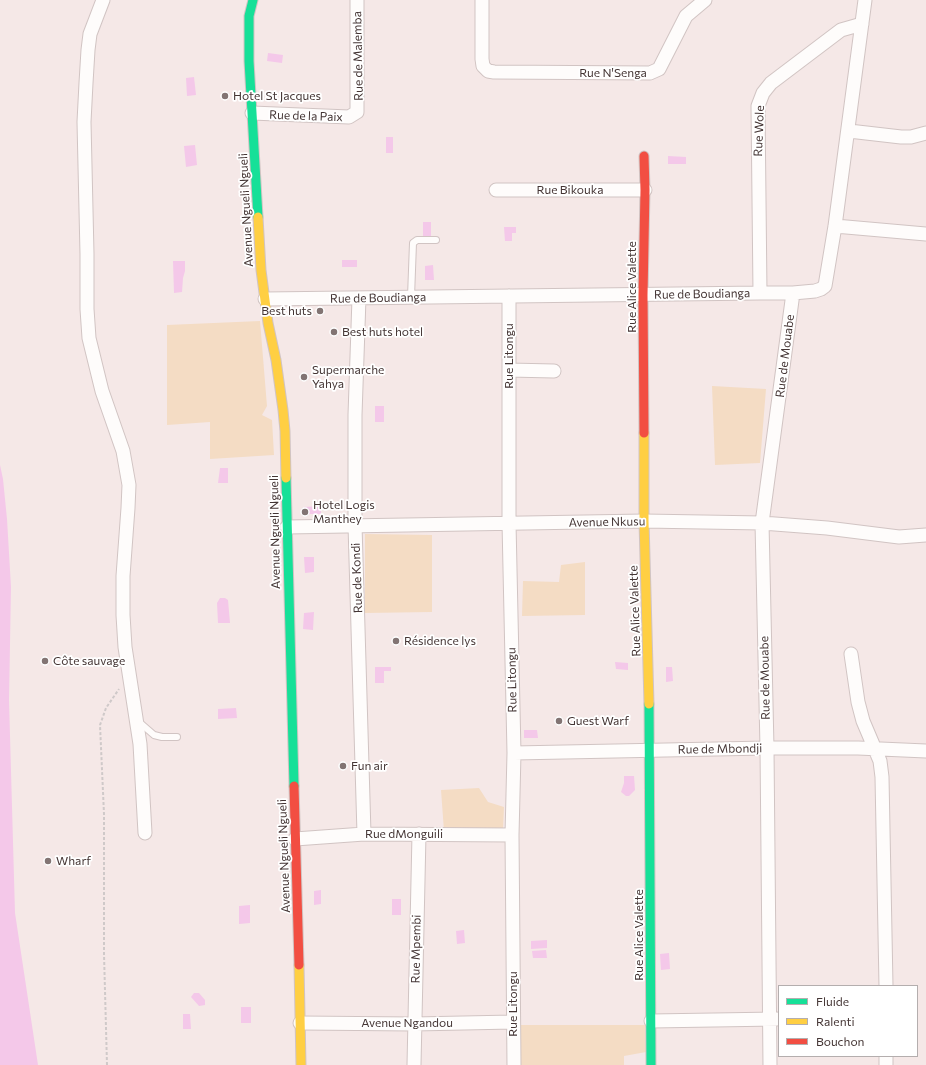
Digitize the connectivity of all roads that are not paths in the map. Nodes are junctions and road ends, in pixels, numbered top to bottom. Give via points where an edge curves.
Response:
1 (103, 0) edge
2 (253, 0) edge
3 (357, 0) edge
4 (482, 0) edge
5 (705, 0) edge
6 (865, 0) edge
7 (862, 24) junction
8 (357, 112) joint
9 (252, 114) junction
10 (849, 131) junction
11 (926, 133) edge
12 (644, 156) dead end
13 (496, 190) dead end
14 (645, 190) junction
15 (835, 226) junction
16 (926, 234) edge
17 (436, 240) dead end
18 (760, 292) junction
19 (793, 293) junction
20 (643, 295) junction
21 (509, 296) junction
22 (411, 297) junction
23 (359, 298) junction
24 (265, 299) junction
25 (509, 370) junction
26 (554, 371) dead end
27 (644, 521) junction
28 (509, 523) junction
29 (762, 523) junction
30 (356, 524) junction
31 (287, 527) junction
32 (926, 535) edge
33 (851, 654) dead end
34 (137, 720) junction
35 (176, 737) dead end
36 (767, 748) junction
37 (874, 748) junction
38 (650, 751) junction
39 (926, 751) edge
40 (514, 753) junction
41 (145, 833) dead end
42 (364, 834) junction
43 (419, 834) junction
44 (512, 835) junction
45 (295, 839) junction
46 (886, 985) edge
47 (774, 1019) edge
48 (651, 1021) junction
49 (513, 1022) junction
50 (300, 1023) junction
51 (414, 1024) junction
52 (301, 1065) edge
53 (414, 1065) edge
54 (514, 1065) edge
55 (651, 1065) edge
56 (770, 1065) edge

1 - 34 street via 90,34 86,83 84,122 87,309 90,344 104,397 123,451 129,484 123,615 125,647
2 - 9 street, Avenue Ngueli Ngueli via 248,30
3 - 8 street, Rue de Malemba
4 - 5 street, Rue N'Senga via 482,59 483,66 488,71 650,73 660,69 686,16
6 - 7 street, Rue de Boudianga
7 - 10 street, Rue de Boudianga
7 - 18 street, Rue Wole via 841,30 771,83 763,93 758,106
8 - 9 street, Rue de la Paix via 349,117
9 - 24 street, Avenue Ngueli Ngueli
10 - 11 street via 906,137
10 - 15 street, Rue de Boudianga
12 - 14 street, Rue Alice Valette
13 - 14 street, Rue Bikouka
14 - 20 street, Rue Alice Valette
15 - 16 street
15 - 19 street, Rue de Boudianga via 825,286 815,291
17 - 22 lane via 418,240 413,243
18 - 19 street, Rue de Boudianga
18 - 20 street, Rue de Boudianga
19 - 29 street, Rue de Mouabe
20 - 21 street, Rue de Boudianga
20 - 27 street, Rue Alice Valette
21 - 22 street, Rue de Boudianga
21 - 25 street, Rue Litongu
22 - 23 street, Rue de Boudianga
23 - 24 street, Rue de Boudianga
23 - 30 street, Rue de Kondi
24 - 31 street, Avenue Ngueli Ngueli via 283,410
25 - 26 street
25 - 28 street, Rue Litongu
27 - 28 street, Avenue Nkusu
27 - 29 street, Avenue Nkusu
27 - 38 street, Rue Alice Valette
28 - 30 street, Avenue Nkusu
28 - 40 street, Rue Litongu
29 - 32 street, Avenue Nkusu via 899,537
29 - 36 street, Rue de Mouabe
30 - 31 street, Avenue Nkusu
30 - 42 street, Rue de Kondi
31 - 45 street, Avenue Ngueli Ngueli
33 - 37 street via 861,714
34 - 35 lane via 154,735
34 - 41 street
36 - 37 street, Rue de Mbondji
36 - 38 street, Rue de Mbondji
36 - 47 street, Rue de Mouabe
37 - 39 street, Rue de Mbondji
37 - 46 street via 880,761 882,777
38 - 40 street, Rue de Mbondji
38 - 48 street, Rue Alice Valette
40 - 44 street, Rue Litongu
42 - 43 street, Rue dMonguili
42 - 45 street, Rue dMonguili
43 - 44 street, Rue dMonguili
43 - 51 street, Rue Mpembi
44 - 49 street, Rue Litongu
45 - 50 street, Avenue Ngueli Ngueli
47 - 48 street
47 - 56 street, Rue de Mouabe
48 - 55 street, Rue Alice Valette
49 - 51 street, Avenue Ngandou
49 - 54 street, Rue Litongu
50 - 51 street, Avenue Ngandou
50 - 52 street, Avenue Ngueli Ngueli
51 - 53 street, Rue Mpembi

